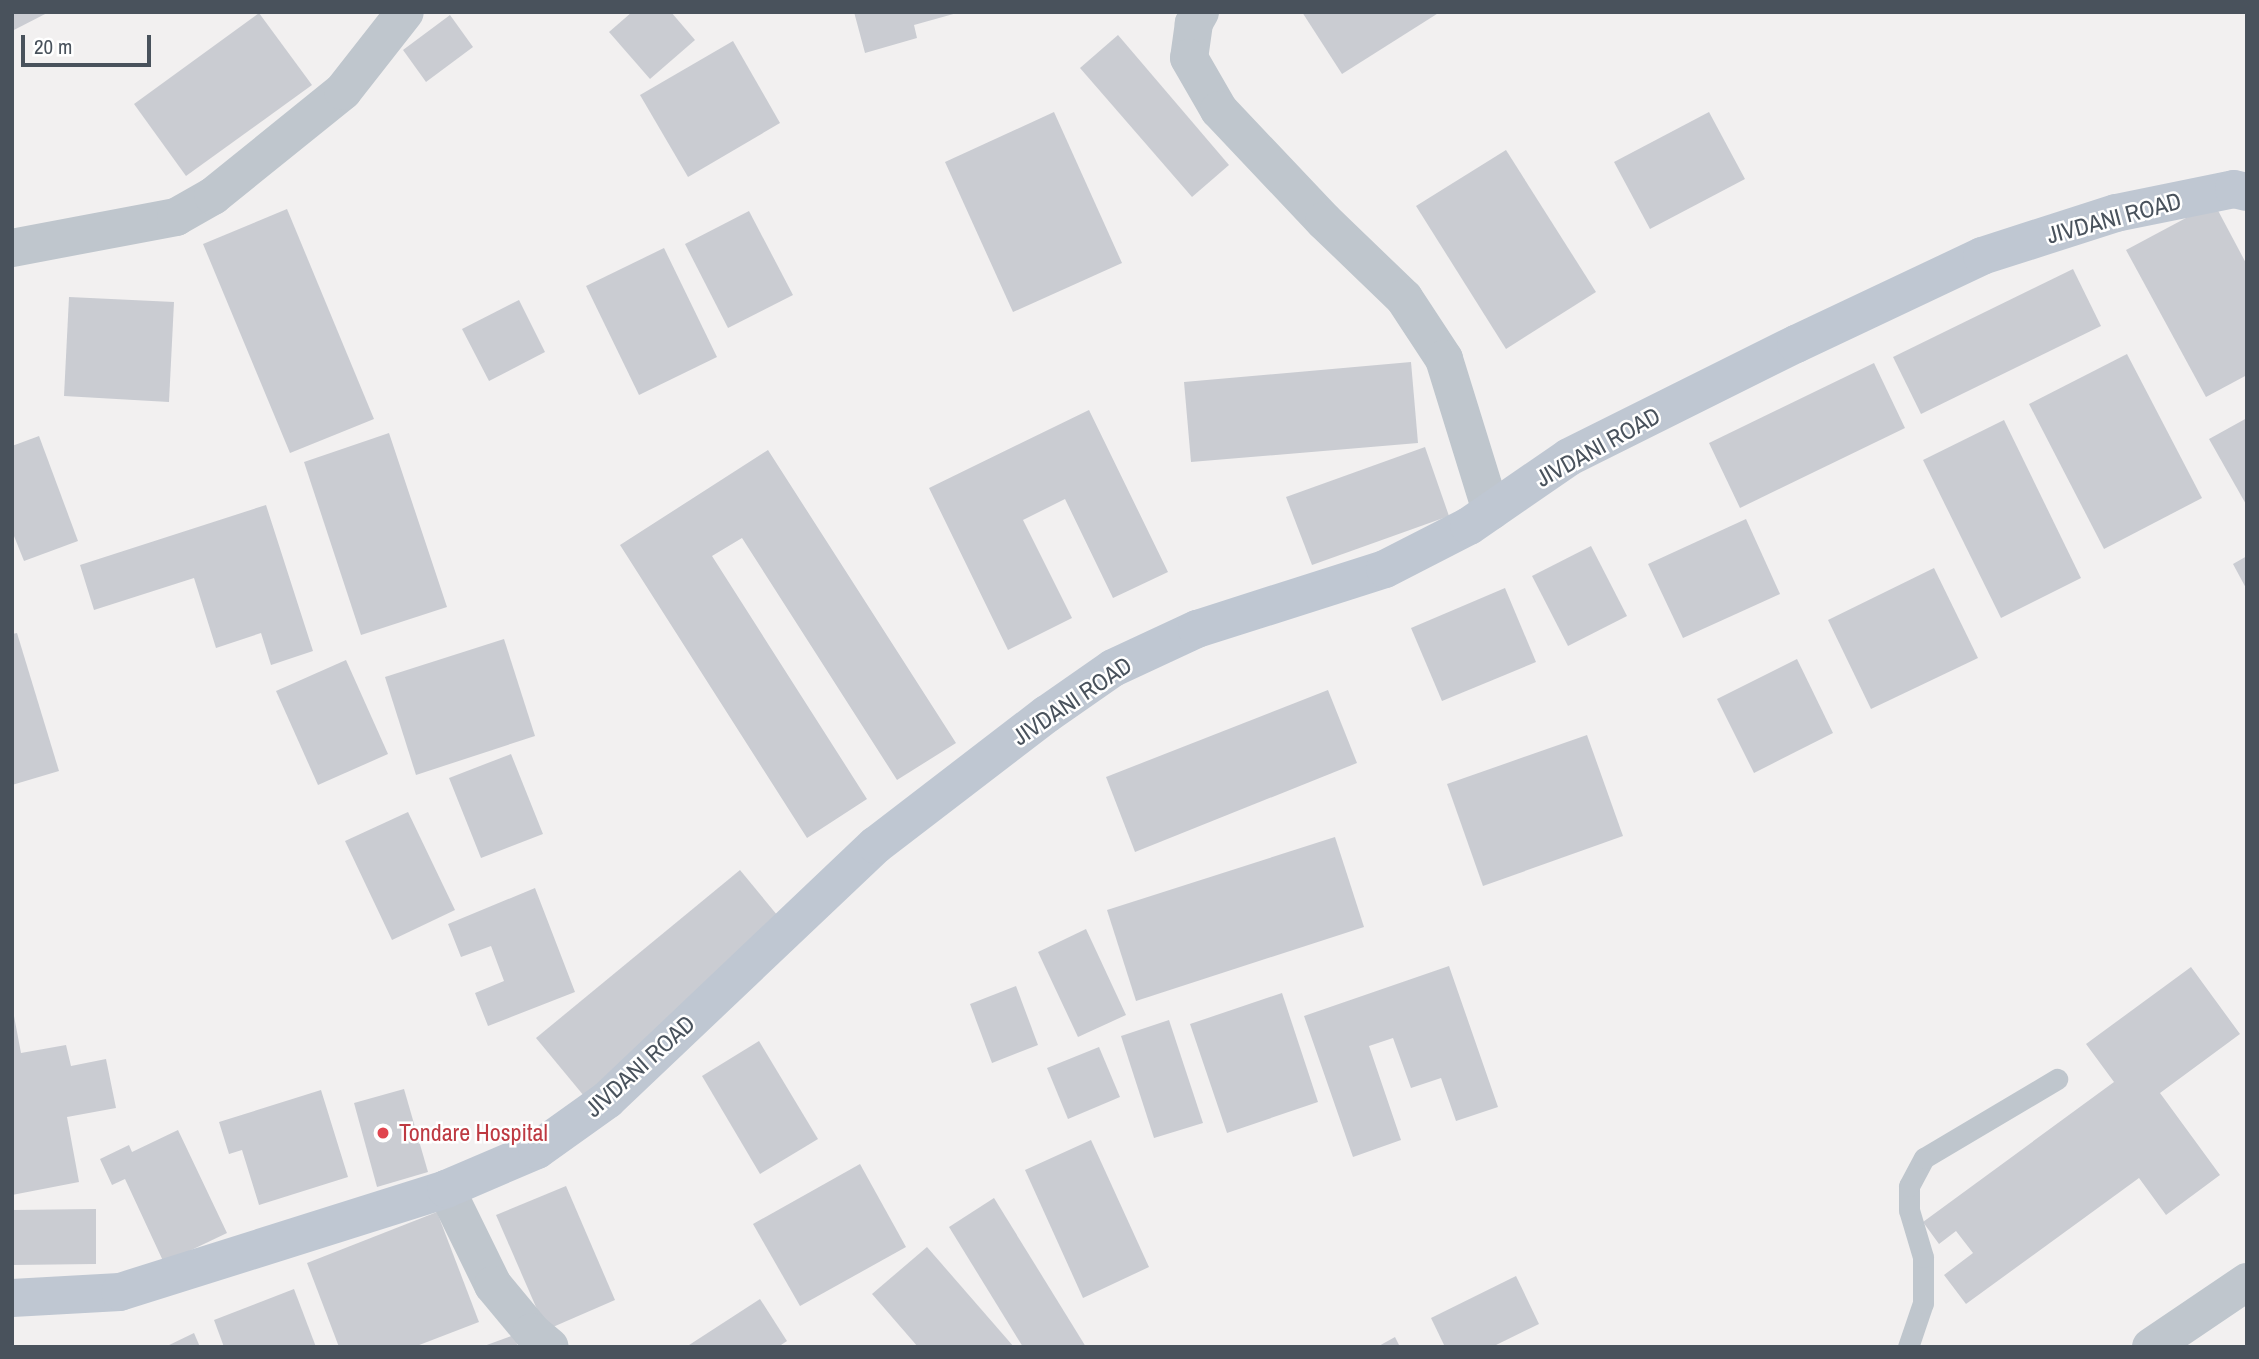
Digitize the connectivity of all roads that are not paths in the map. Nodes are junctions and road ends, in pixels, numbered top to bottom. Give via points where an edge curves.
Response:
1 (405, 12) edge
2 (1194, 16) edge
3 (2247, 192) edge
4 (12, 248) edge
5 (1491, 511) junction
6 (2057, 1079) dead end
7 (446, 1189) junction
8 (2247, 1282) edge
9 (12, 1298) edge
10 (550, 1347) edge
11 (1908, 1347) edge
12 (2151, 1347) edge

1 - 4 street via 343,91 214,196 176,217
2 - 5 street via 1189,58 1219,110 1404,298 1444,359
3 - 5 main road, JIVDANI ROAD via 2234,189 2116,213 1982,256 1569,457
5 - 7 main road, JIVDANI ROAD via 1385,569 1197,629 1113,668 876,845 607,1100 537,1150
6 - 11 lane via 1924,1158 1909,1186 1909,1210 1923,1257 1923,1303
7 - 9 main road, JIVDANI ROAD via 120,1292
7 - 10 street via 493,1285
8 - 12 street

